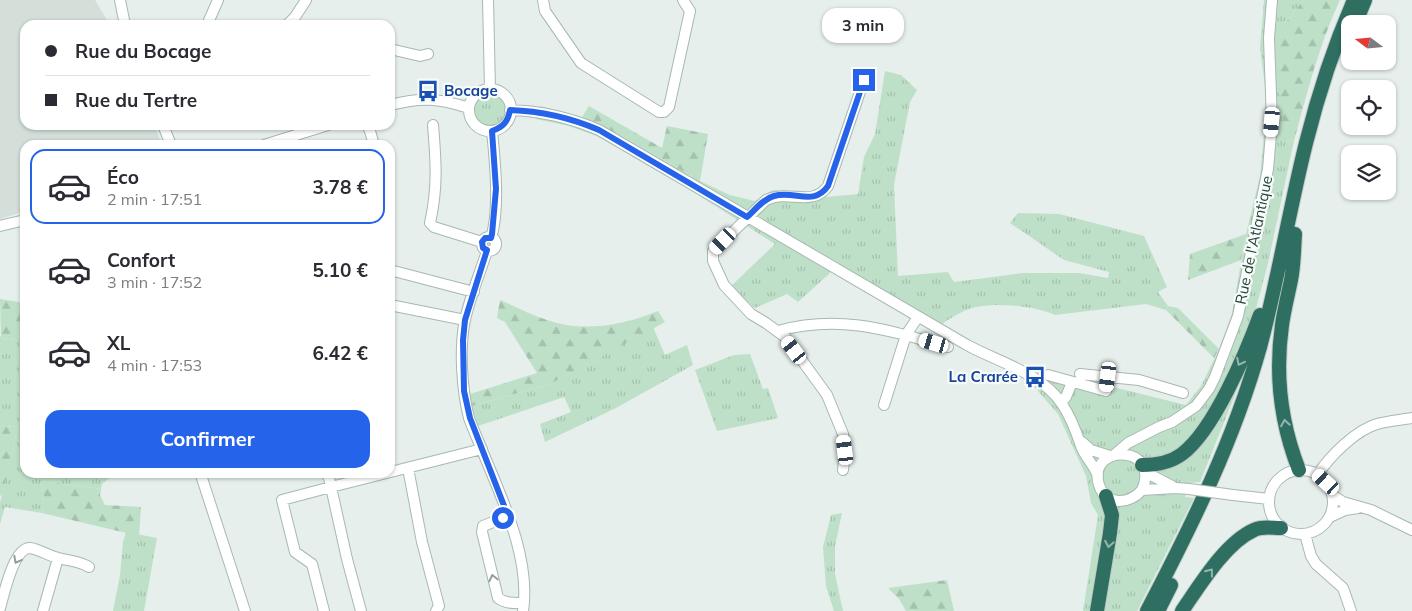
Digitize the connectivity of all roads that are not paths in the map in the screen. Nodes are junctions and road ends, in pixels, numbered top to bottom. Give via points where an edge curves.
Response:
1 (120, 0) edge
2 (218, 0) edge
3 (306, 0) edge
4 (488, 0) edge
5 (543, 0) edge
6 (683, 0) edge
7 (1272, 0) edge
8 (1354, 0) edge
9 (1365, 0) edge
10 (1359, 15) edge
11 (295, 17) junction
12 (124, 20) edge
13 (208, 20) edge
14 (292, 20) edge
15 (298, 20) edge
16 (395, 50) edge
17 (428, 54) dead end
18 (1341, 60) edge
19 (864, 80) dead end
20 (490, 89) junction
21 (395, 104) edge
22 (469, 108) junction
23 (510, 110) junction
24 (433, 125) dead end
25 (312, 130) edge
26 (492, 131) junction
27 (280, 140) edge
28 (1289, 216) junction
29 (747, 217) junction
30 (20, 221) edge
31 (0, 226) edge
32 (1295, 234) junction
33 (487, 243) junction
34 (395, 271) edge
35 (474, 292) junction
36 (395, 306) edge
37 (918, 317) junction
38 (465, 320) junction
39 (778, 331) junction
40 (906, 335) junction
41 (948, 347) dead end
42 (1080, 374) dead end
43 (1048, 375) dead end
44 (1108, 377) junction
45 (1072, 382) junction
46 (1184, 393) dead end
47 (1061, 402) junction
48 (884, 405) dead end
49 (1412, 418) edge
50 (1141, 437) junction
51 (1080, 439) junction
52 (482, 449) junction
53 (1112, 455) junction
54 (1141, 465) junction
55 (408, 468) junction
56 (843, 470) dead end
57 (1299, 470) junction
58 (395, 471) edge
59 (1318, 474) junction
60 (1098, 476) junction
61 (202, 478) edge
62 (328, 478) edge
63 (367, 478) edge
64 (331, 487) junction
65 (1176, 488) junction
66 (1142, 490) junction
67 (1332, 495) junction
68 (1106, 496) junction
69 (1269, 499) junction
70 (1362, 507) junction
71 (508, 516) junction
72 (1330, 517) junction
73 (1281, 528) junction
74 (1412, 530) edge
75 (1305, 534) junction
76 (58, 558) junction
77 (89, 567) dead end
78 (524, 607) edge
79 (0, 608) edge
80 (43, 611) edge
81 (245, 611) edge
82 (324, 611) edge
83 (361, 611) edge
84 (436, 611) edge
85 (1097, 611) edge
86 (1147, 611) edge
87 (1158, 611) edge
88 (1182, 611) edge
89 (1351, 611) edge

1 - 12 street
2 - 13 street
3 - 11 street
4 - 20 street
5 - 6 street via 545,11 581,63 659,112 664,112 669,107 690,11
7 - 50 street, Rue de l'Atlantique via 1269,31 1272,122 1268,169 1238,316 1215,378 1202,399 1188,413
8 - 28 highway via 1324,79
9 - 10 highway
11 - 14 street
11 - 15 street
16 - 17 street via 420,56
18 - 32 highway via 1320,125
19 - 29 street via 828,186 822,194 813,197 776,196 766,200
20 - 22 street via 476,94
20 - 23 street via 504,95
21 - 22 street via 426,99 444,100
22 - 26 street via 473,122 484,130
23 - 26 street via 505,124
23 - 29 street via 578,121 599,130
24 - 33 street via 436,173 430,223
25 - 27 street
26 - 33 street via 496,189
28 -> 54 highway via 1279,238 1252,336 1202,434 1183,453 1165,462
28 - 86 highway via 1260,346 1238,418 1198,512
29 - 37 street
29 - 39 street via 713,252 713,261 733,296 751,314
30 - 31 street
57 -> 32 highway via 1286,434 1279,376 1282,325 1292,278
32 - 87 highway via 1272,337 1247,419 1208,512
33 - 35 street
34 - 35 street
35 - 38 street
36 - 38 street
37 - 40 street
37 - 47 street via 991,358 1030,375
38 - 52 street via 464,391
39 - 40 street via 840,323
39 - 56 street via 822,388 839,419 845,450
40 - 41 street
40 - 48 street
42 - 44 street
43 - 45 street
44 - 45 street via 1106,391
44 - 46 street via 1139,380
45 - 47 street
47 - 51 street
49 - 59 street via 1364,429 1334,452
50 - 53 street, Rue de l'Atlantique
50 - 54 street via 1138,447
51 - 53 street via 1091,450
51 - 60 street via 1081,447
52 - 55 street
52 - 71 street
53 - 54 street via 1128,454
53 - 60 street via 1102,464
54 - 65 street
54 - 66 street via 1145,483
55 - 58 street
55 - 84 street via 422,542 439,606
57 - 59 street
57 - 69 street via 1278,479
59 - 67 street
60 - 68 street via 1099,486
61 - 81 street
62 - 64 street
63 - 64 street
64 - 82 street via 282,500 295,552 312,564
64 - 83 street
65 - 66 street
65 - 69 street, bridge
66 - 68 street via 1130,500 1121,502
67 - 70 street
67 - 72 street
68 -> 85 highway via 1112,515
69 - 73 street via 1271,515
70 - 72 street
70 - 74 street
71 - 78 street via 521,560
78 -> 71 street via 498,598 482,532 483,526
72 - 75 street via 1324,525
73 - 75 street
88 -> 73 highway via 1220,560 1240,540 1254,529
75 - 89 street via 1311,556 1343,588
76 - 77 street via 82,562
76 -> 79 street via 30,548 22,551 8,578
76 - 80 street

